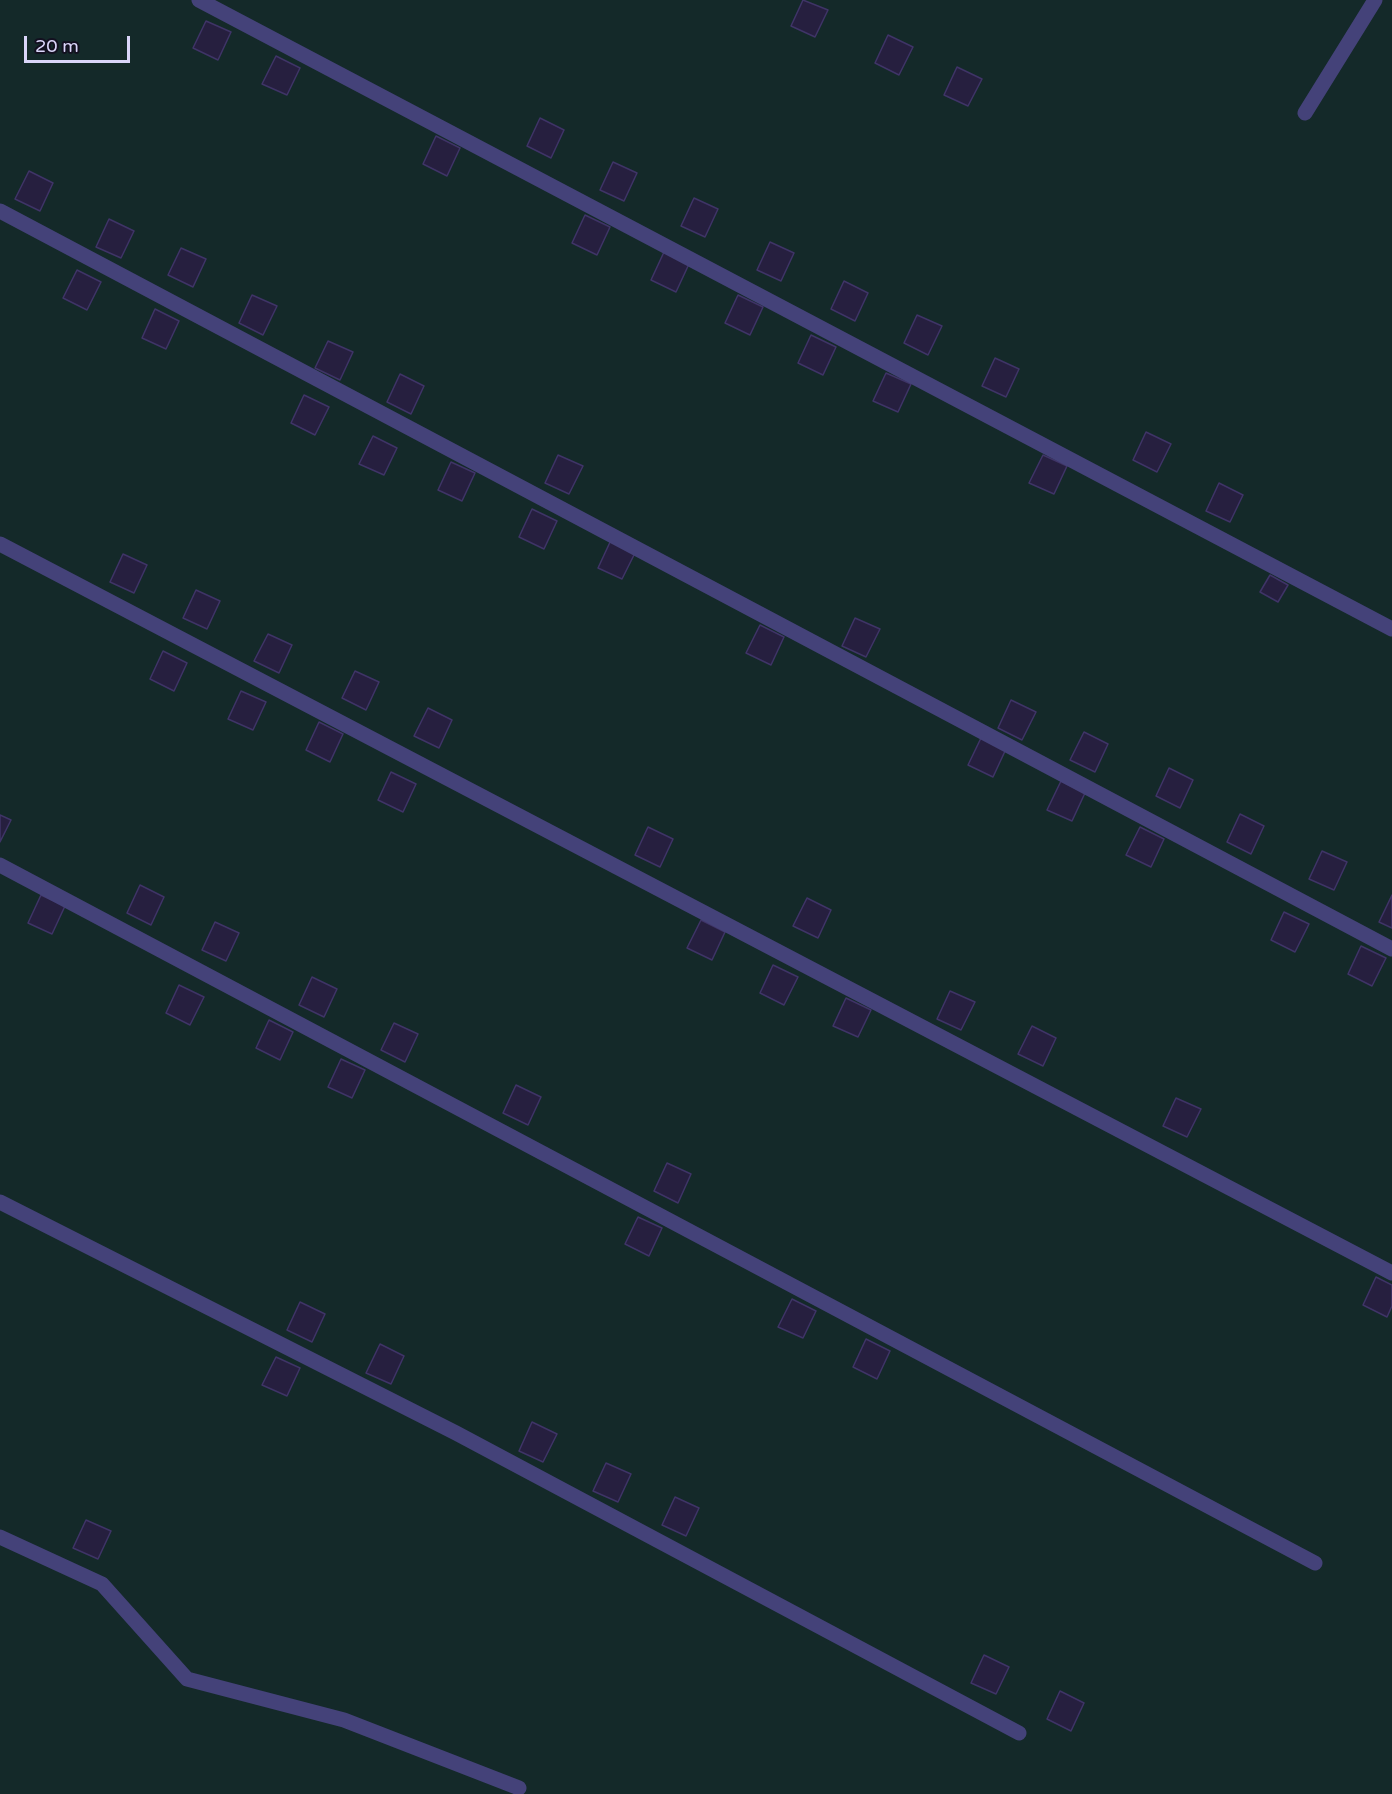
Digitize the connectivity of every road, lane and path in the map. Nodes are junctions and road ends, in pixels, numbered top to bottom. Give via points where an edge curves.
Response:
1 (199, 0) edge
2 (1375, 0) edge
3 (1305, 113) dead end
4 (0, 211) edge
5 (0, 544) edge
6 (1392, 629) edge
7 (0, 865) edge
8 (1392, 949) edge
9 (0, 1202) edge
10 (1392, 1273) edge
11 (0, 1537) edge
12 (1315, 1563) dead end
13 (1019, 1733) dead end
14 (519, 1788) dead end

1 - 6 lane
2 - 3 lane
4 - 8 lane
5 - 10 lane
7 - 12 lane
9 - 13 lane via 456,1432
11 - 14 lane via 102,1584 187,1679 344,1720

